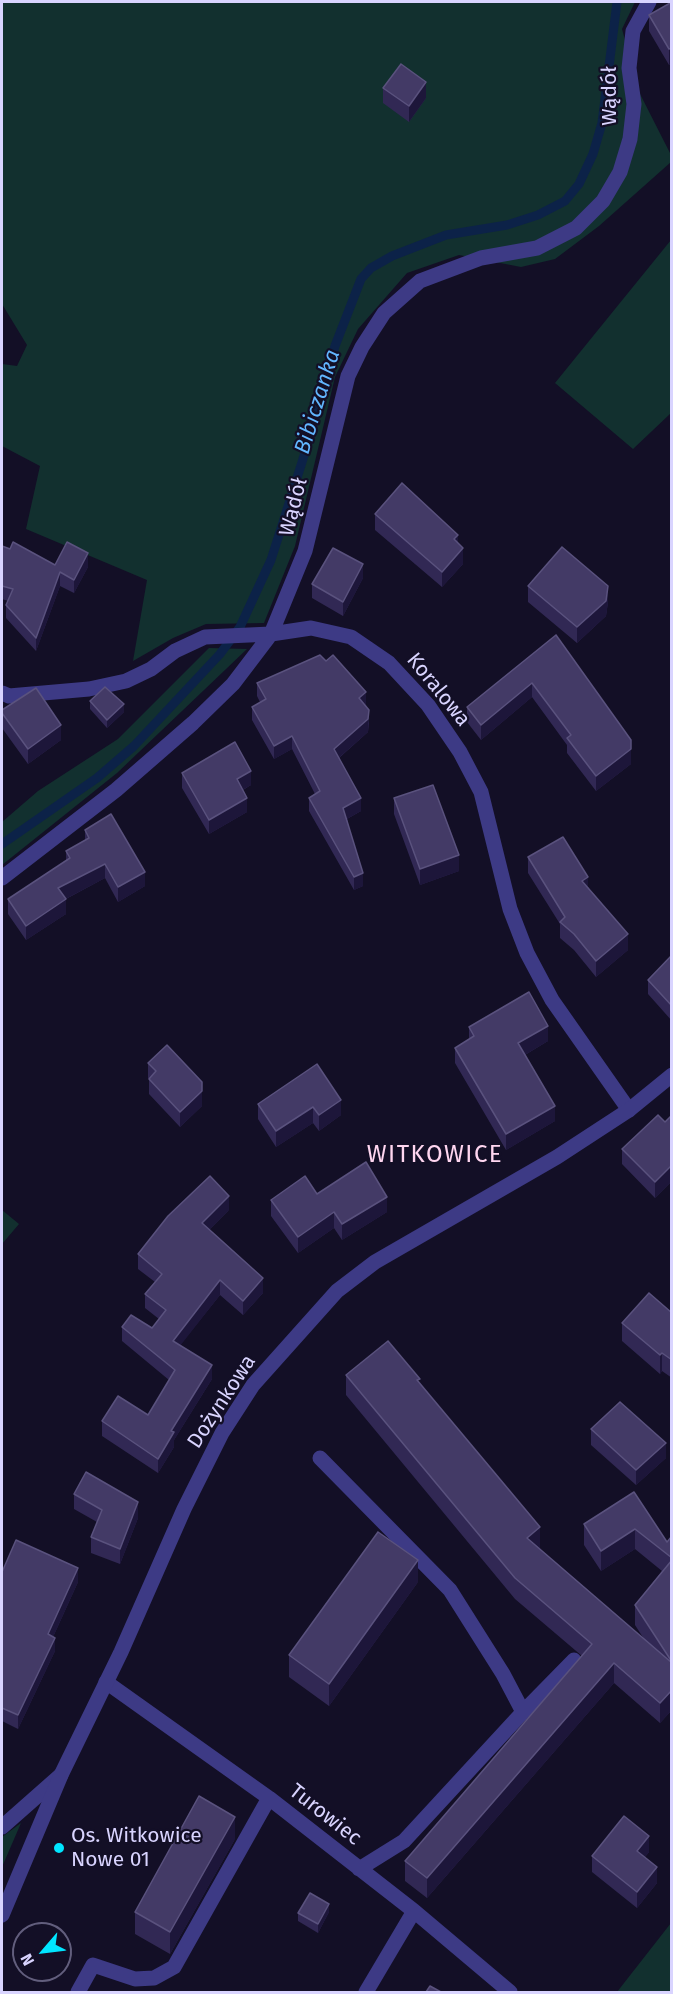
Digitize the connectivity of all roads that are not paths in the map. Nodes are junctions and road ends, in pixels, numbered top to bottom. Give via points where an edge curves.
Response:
1 (649, 2) edge
2 (271, 634) junction
3 (2, 693) edge
4 (2, 878) edge
5 (672, 1076) edge
6 (629, 1110) junction
7 (320, 1458) dead end
8 (573, 1660) dead end
9 (106, 1682) junction
10 (523, 1712) junction
11 (61, 1775) junction
12 (269, 1798) junction
13 (2, 1827) edge
14 (359, 1869) junction
15 (414, 1911) junction
16 (2, 1915) edge
17 (78, 1992) edge
18 (366, 1992) edge
19 (510, 1992) edge

1 - 2 street, Wądół via 633,31 629,68 634,104 630,139 620,172 603,201 576,228 537,248 481,258 420,281 384,313 362,346 348,376 305,551
2 - 3 street, Koralowa via 205,637 126,681 89,689 9,696
2 - 4 street, Wądół via 232,684 193,723 116,790
2 - 6 street, Koralowa via 311,628 351,637 389,663 428,705 481,792 510,909 527,953 552,1000
5 - 6 street, Dożynkowa
6 - 9 street, Dożynkowa via 375,1262 337,1291 293,1338 253,1385 222,1432
7 - 10 street via 450,1590
8 - 10 street
9 - 11 street, Dożynkowa
9 - 12 street, Turowiec
10 - 14 street via 404,1841
11 - 13 street
11 - 16 street, Dożynkowa
12 - 14 street, Turowiec
12 - 17 street via 174,1967 154,1978 135,1979 93,1965
14 - 15 street, Turowiec
15 - 18 street
15 - 19 street, Turowiec

